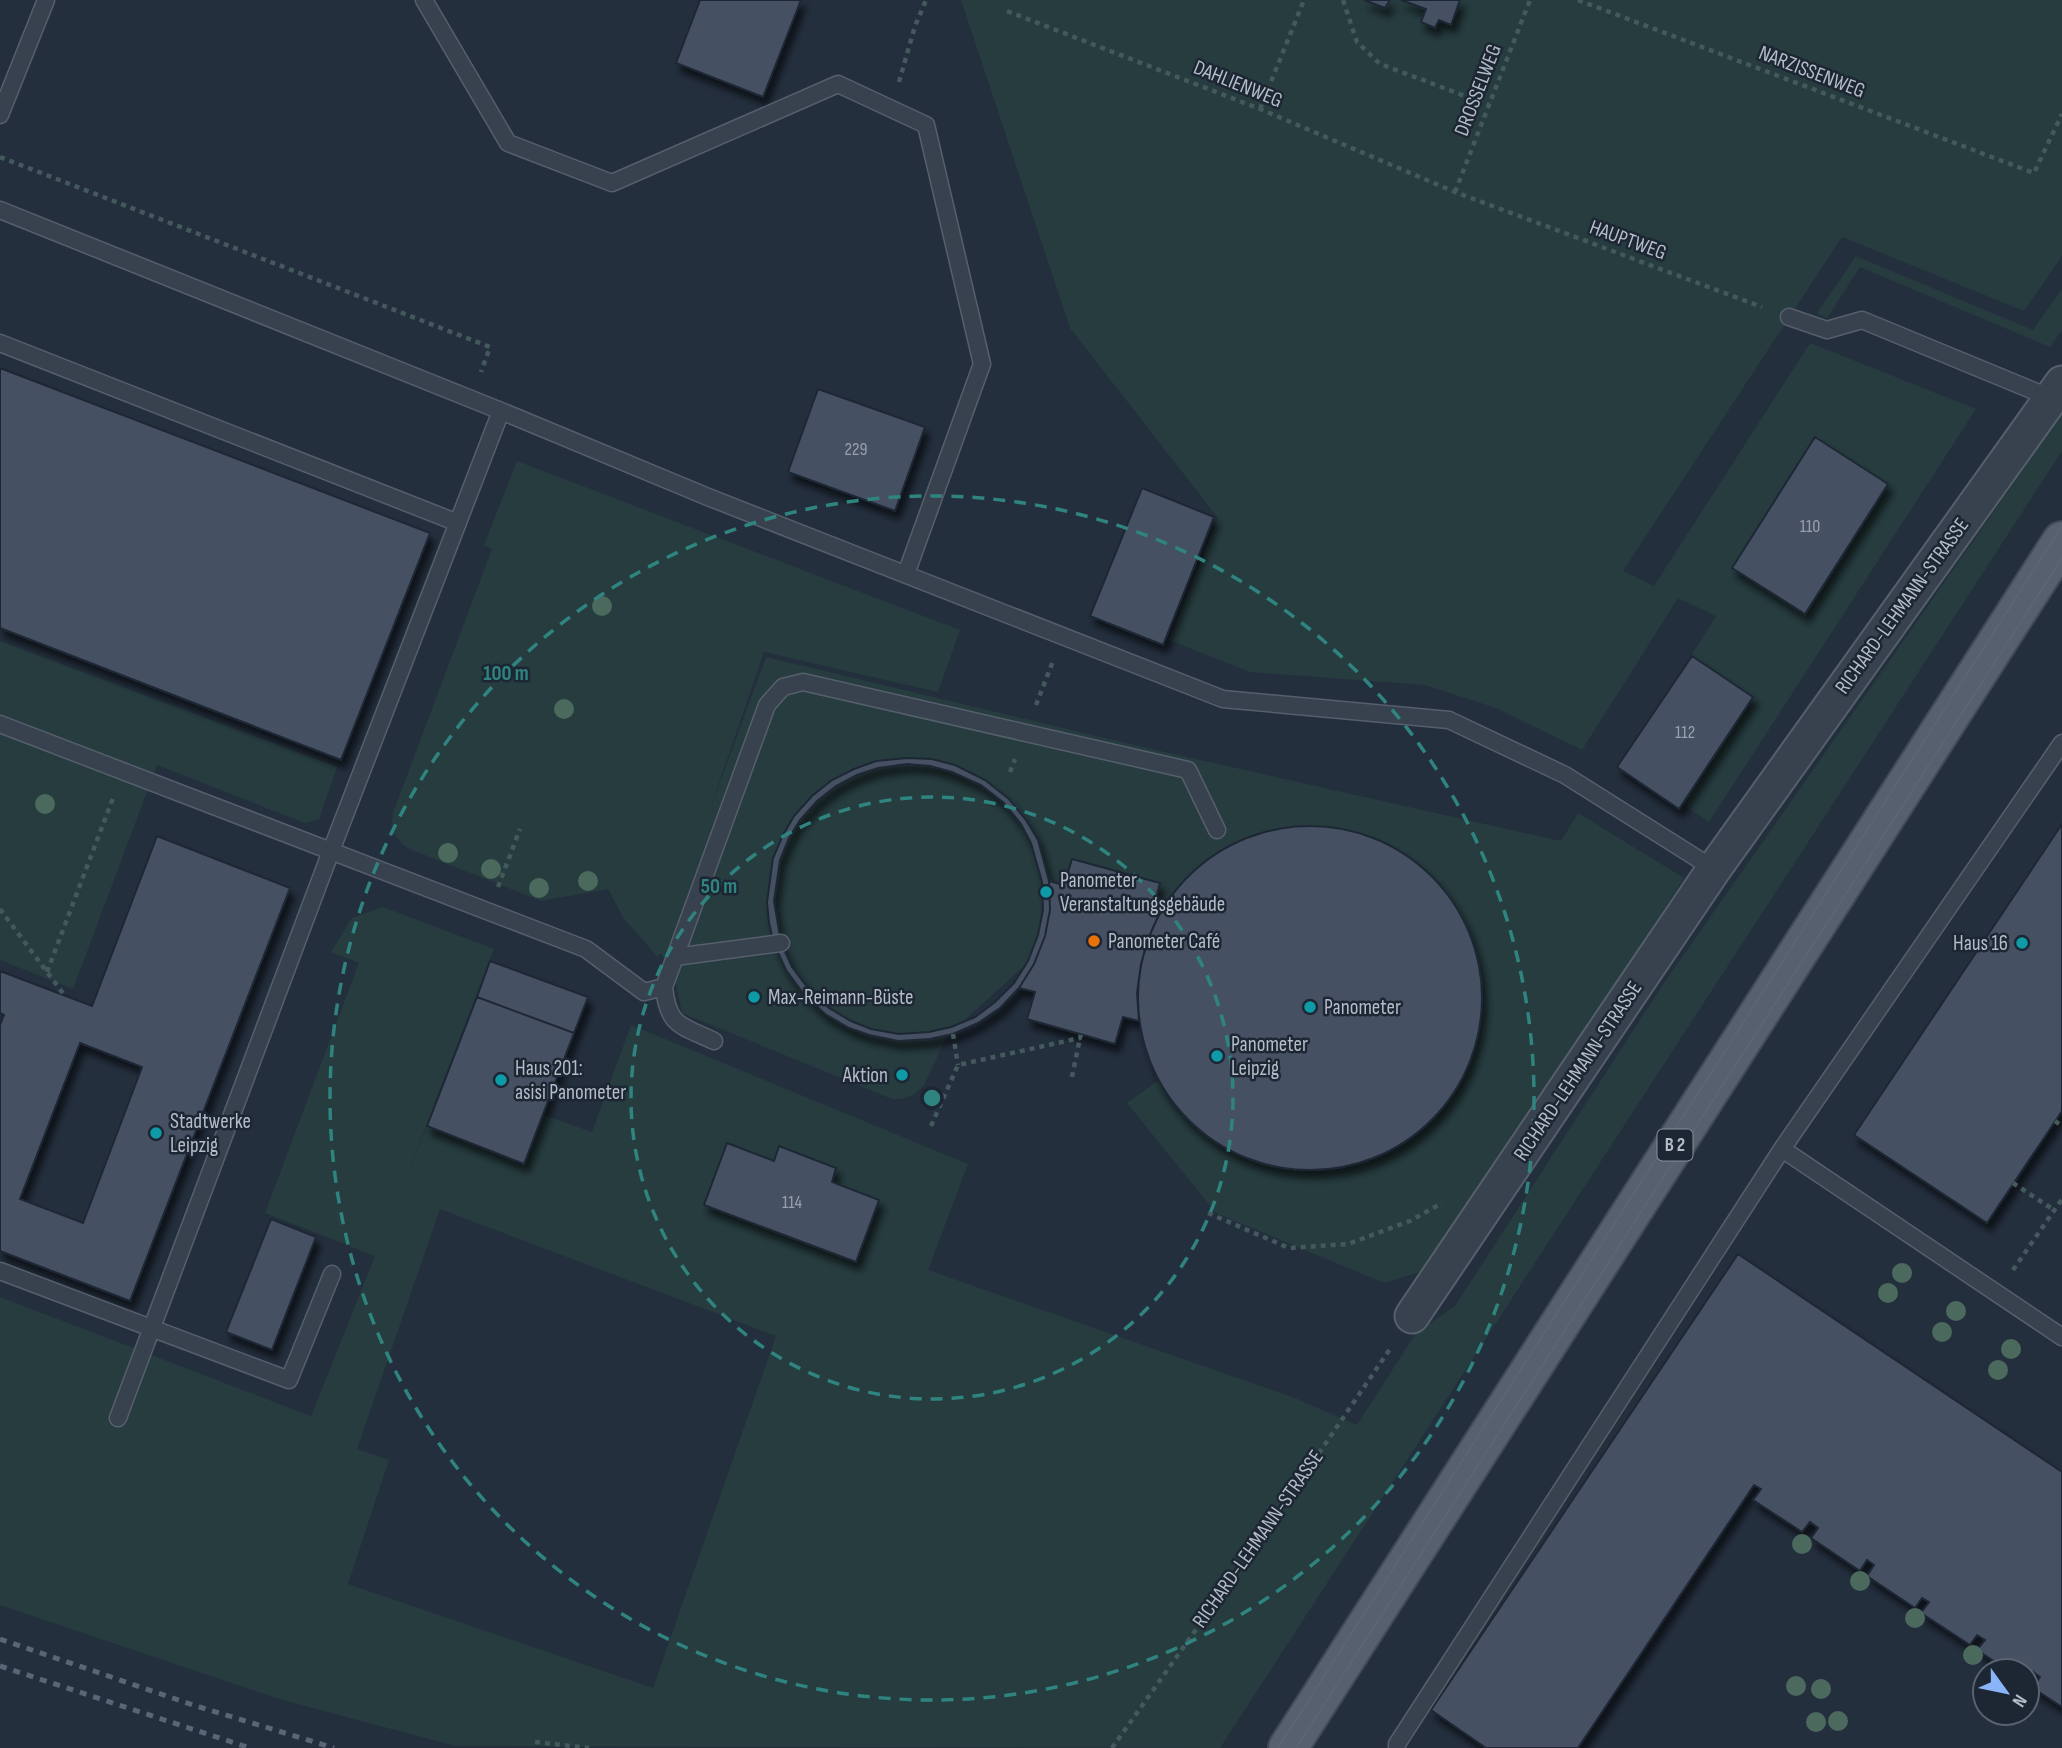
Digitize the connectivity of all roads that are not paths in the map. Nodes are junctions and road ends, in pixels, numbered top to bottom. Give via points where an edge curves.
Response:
1 (46, 0) edge
2 (424, 0) edge
3 (0, 115) edge
4 (0, 210) edge
5 (1790, 317) road end
6 (0, 343) edge
7 (2056, 390) edge
8 (501, 411) junction
9 (458, 523) junction
10 (2062, 541) edge
11 (906, 574) junction
12 (0, 724) edge
13 (2062, 743) edge
14 (1217, 830) dead end
15 (331, 851) junction
16 (1714, 869) junction
17 (780, 943) dead end
18 (675, 957) junction
19 (664, 987) junction
20 (714, 1041) dead end
21 (1782, 1149) junction
22 (0, 1271) edge
23 (332, 1274) dead end
24 (1412, 1316) road end
25 (152, 1330) junction
26 (2062, 1337) edge
27 (118, 1418) dead end
28 (1288, 1748) edge
29 (1398, 1748) edge

1 - 3 lane
2 - 11 lane via 508,143 612,183 838,85 926,125 982,364
4 - 8 lane
5 - 7 lane, RICHARD-LEHMANN-STRASSE via 1827,330 1862,320
6 - 9 lane
7 - 16 street, RICHARD-LEHMANN-STRASSE
8 - 9 lane
8 - 11 lane
9 - 15 lane
10 - 28 main road, B 2
11 - 16 lane via 1223,699 1449,720 1564,775
12 - 15 lane
13 - 21 lane
14 - 18 lane via 1188,770 803,682 783,687 767,705
15 - 19 lane via 586,948 644,992
15 - 25 lane
16 - 24 street, RICHARD-LEHMANN-STRASSE
17 - 18 lane
18 - 19 lane
19 - 20 lane via 673,1021
21 - 26 lane
21 - 29 lane via 1396,1744
22 - 25 lane
23 - 25 lane via 289,1380
25 - 27 lane

